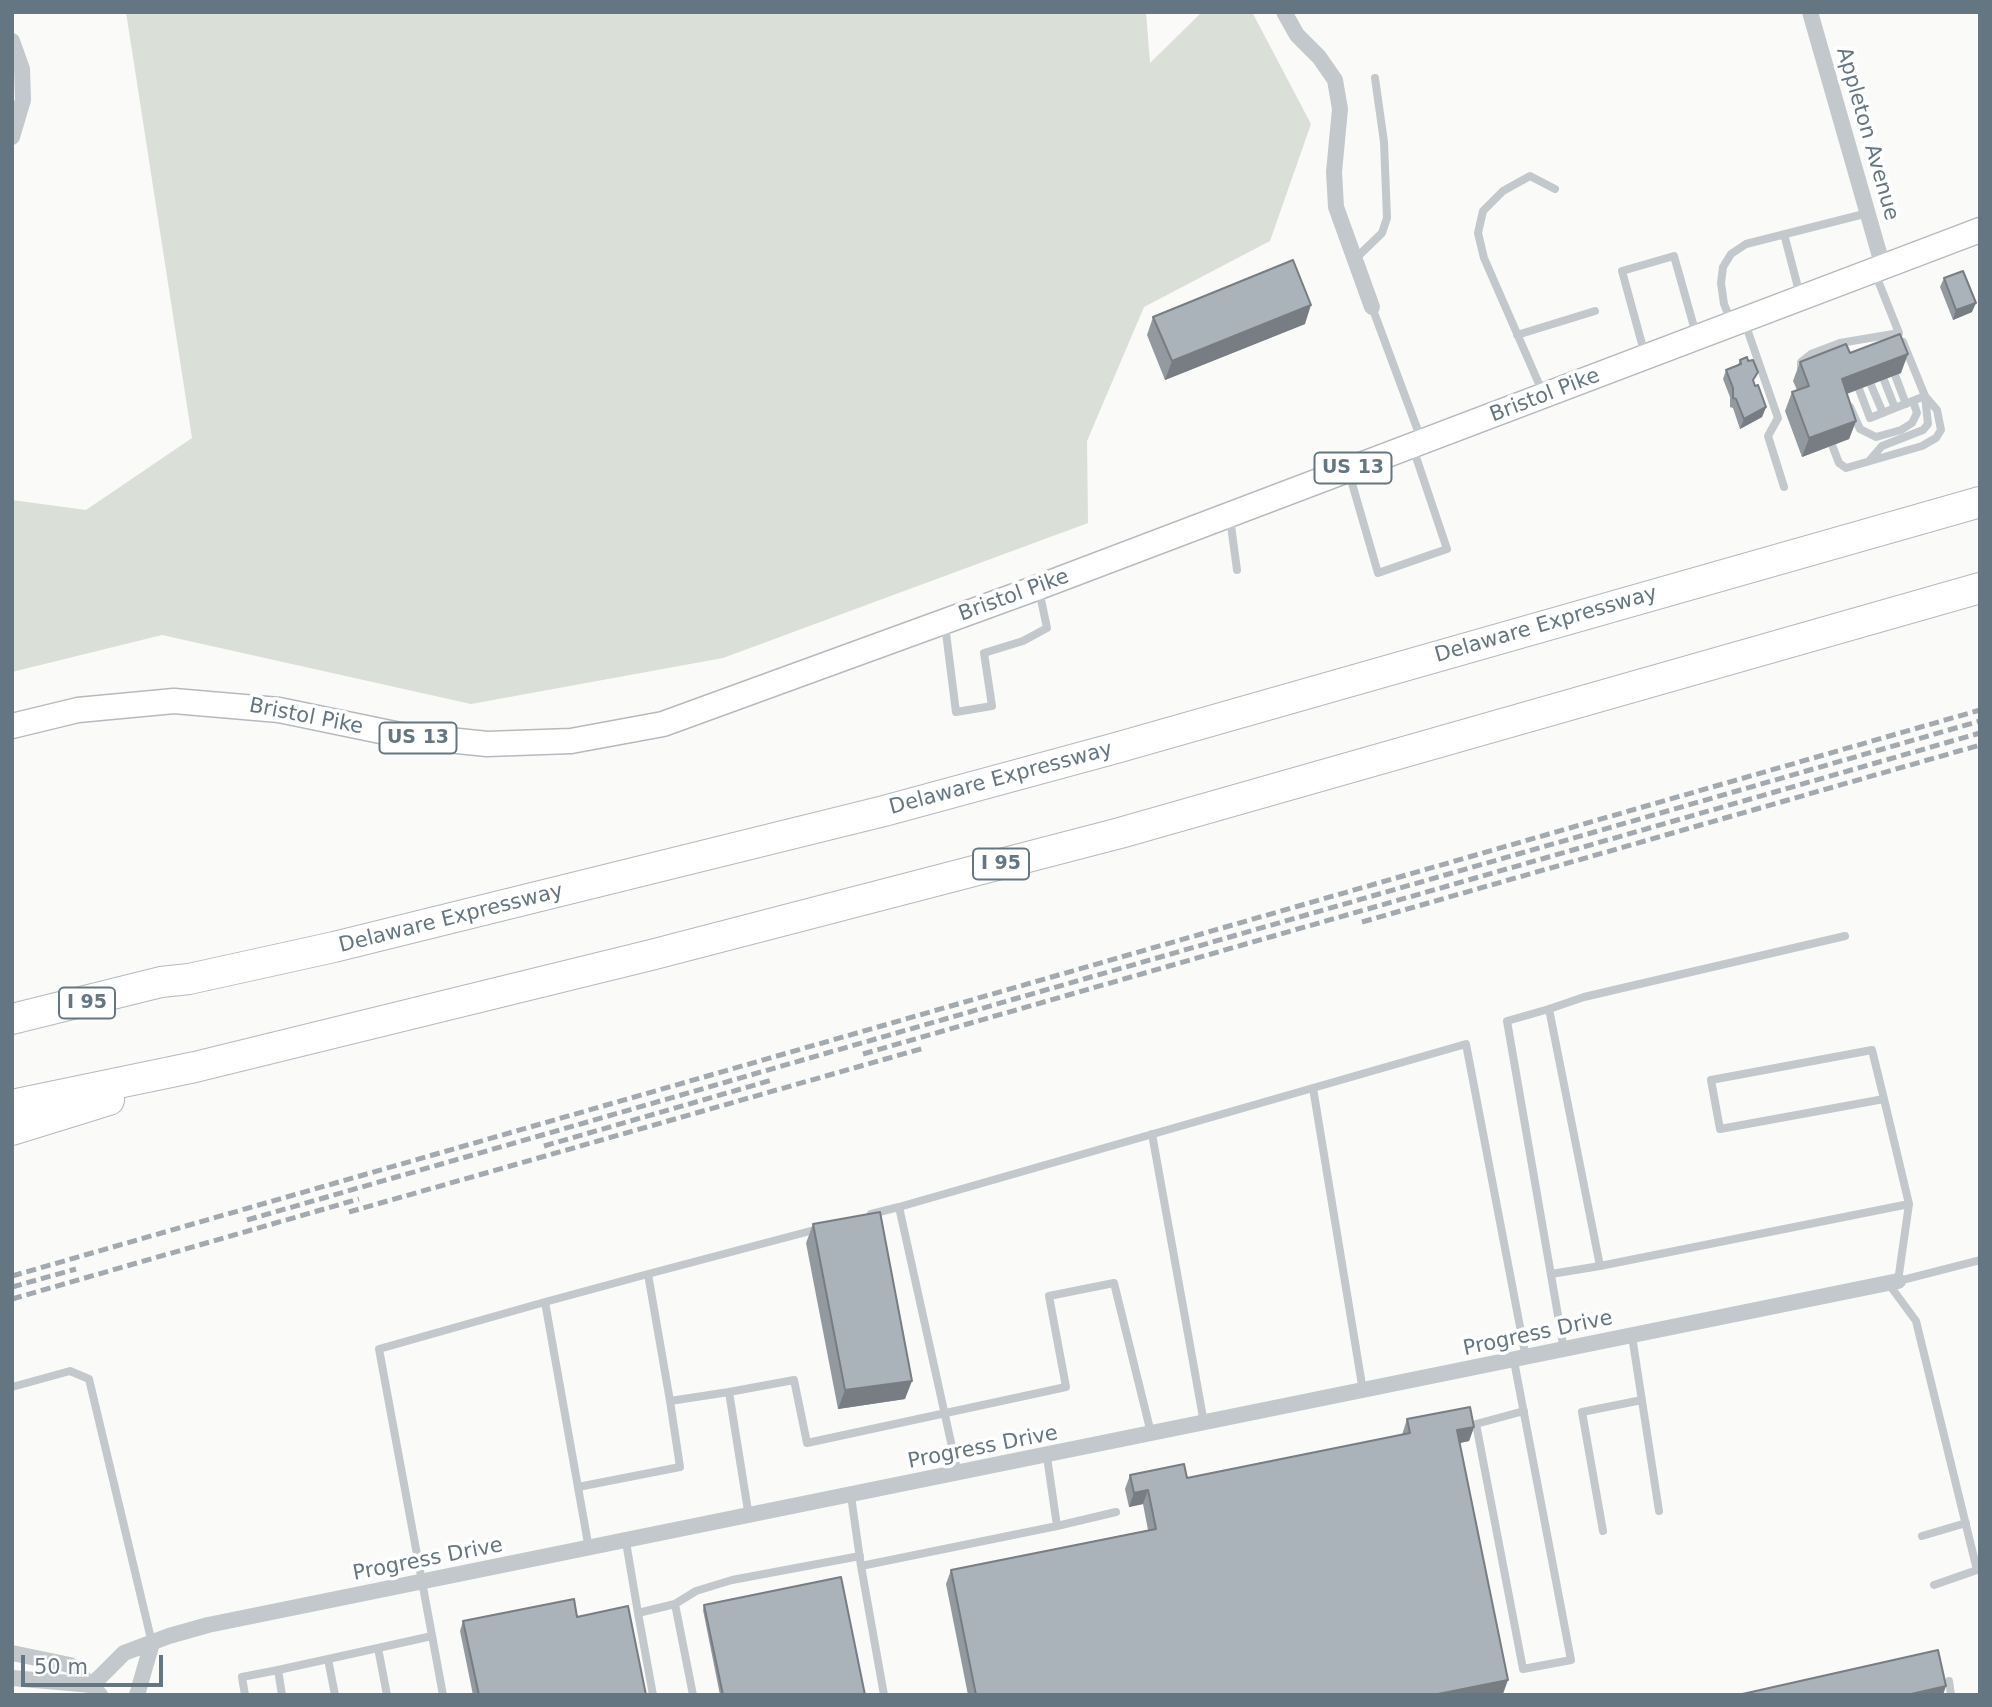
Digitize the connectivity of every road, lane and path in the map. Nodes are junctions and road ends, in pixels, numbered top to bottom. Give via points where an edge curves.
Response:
1 (1284, 12) edge
2 (1810, 12) edge
3 (12, 41) edge
4 (1375, 78) dead end
5 (12, 137) edge
6 (1555, 189) dead end
7 (1868, 214) junction
8 (1980, 230) edge
9 (1784, 234) junction
10 (1354, 260) junction
11 (1878, 269) junction
12 (1801, 298) junction
13 (1371, 307) joint
14 (1594, 310) dead end
15 (1738, 322) junction
16 (1899, 332) junction
17 (1517, 335) junction
18 (1697, 338) junction
19 (1868, 340) junction
20 (1852, 342) junction
21 (1840, 344) junction
22 (1872, 350) edge
23 (1857, 353) edge
24 (1845, 356) edge
25 (1646, 357) junction
26 (1895, 375) edge
27 (1804, 376) edge
28 (1884, 380) edge
29 (1871, 385) edge
30 (1858, 389) edge
31 (1844, 395) edge
32 (1544, 396) junction
33 (1925, 396) junction
34 (1910, 402) junction
35 (1895, 408) junction
36 (1883, 413) junction
37 (1417, 444) junction
38 (1832, 445) edge
39 (1867, 463) junction
40 (1348, 470) junction
41 (1784, 487) dead end
42 (1980, 502) edge
43 (1230, 515) junction
44 (1237, 570) dead end
45 (1038, 587) junction
46 (1980, 588) edge
47 (944, 622) junction
48 (12, 726) edge
49 (1845, 936) dead end
50 (161, 982) junction
51 (12, 1000) edge
52 (1549, 1009) junction
53 (12, 1019) edge
54 (195, 1066) junction
55 (1313, 1088) junction
56 (1884, 1099) junction
57 (12, 1105) edge
58 (12, 1130) edge
59 (1152, 1134) junction
60 (1909, 1205) junction
61 (899, 1207) junction
62 (860, 1217) edge
63 (833, 1224) edge
64 (1980, 1260) edge
65 (1600, 1266) junction
66 (1550, 1273) junction
67 (648, 1274) junction
68 (1893, 1282) junction
69 (545, 1301) junction
70 (1632, 1336) junction
71 (1564, 1350) junction
72 (1520, 1359) junction
73 (12, 1387) edge
74 (1363, 1391) junction
75 (729, 1392) junction
76 (1642, 1400) junction
77 (670, 1401) junction
78 (1524, 1411) junction
79 (945, 1415) junction
80 (1204, 1423) junction
81 (1151, 1435) junction
82 (1047, 1457) junction
83 (958, 1474) junction
84 (578, 1487) junction
85 (851, 1496) junction
86 (1659, 1511) dead end
87 (1116, 1512) dead end
88 (749, 1517) junction
89 (1965, 1523) junction
90 (1057, 1526) junction
91 (1603, 1531) dead end
92 (1922, 1536) dead end
93 (626, 1542) junction
94 (589, 1549) junction
95 (860, 1556) junction
96 (861, 1566) junction
97 (422, 1583) junction
98 (1934, 1584) dead end
99 (676, 1604) junction
100 (638, 1613) junction
101 (432, 1636) junction
102 (152, 1643) junction
103 (378, 1648) junction
104 (12, 1653) edge
105 (328, 1659) junction
106 (278, 1670) junction
107 (12, 1678) edge
108 (1949, 1681) dead end
109 (96, 1690) edge
110 (137, 1695) edge
111 (246, 1695) edge
112 (282, 1695) edge
113 (335, 1695) edge
114 (387, 1695) edge
115 (443, 1695) edge
116 (653, 1695) edge
117 (693, 1695) edge
118 (884, 1695) edge
119 (1951, 1695) edge

1 - 10 street via 1297,35 1328,68 1337,88 1340,109 1334,191
2 - 7 street, Appleton Avenue
3 - 5 street via 23,89
4 - 10 lane via 1384,142 1387,218 1382,233
6 - 17 lane via 1530,176 1503,191 1483,211 1478,233 1484,258
7 - 9 lane
7 - 11 street, Appleton Avenue
8 - 11 main road, Bristol Pike / US 13
9 - 12 lane
9 - 15 lane via 1746,244 1731,254 1723,267 1724,304
10 - 13 street
11 - 12 main road, Bristol Pike / US 13
11 - 16 lane
12 - 15 main road, Bristol Pike / US 13
13 - 37 lane
14 - 17 lane
15 - 18 main road, Bristol Pike / US 13
15 - 41 lane via 1778,418 1768,436
16 - 19 lane via 1883,341
16 - 33 lane
17 - 32 lane
18 - 25 main road, Bristol Pike / US 13
18 - 25 lane via 1674,257 1622,271
19 - 20 lane
19 - 22 lane
20 - 21 lane
20 - 23 lane
21 - 24 lane
21 - 27 lane via 1826,353 1804,357
25 - 32 main road, Bristol Pike / US 13
26 - 34 lane
28 - 35 lane
29 - 36 lane
30 - 36 lane via 1870,418
31 - 34 lane via 1860,429 1876,437 1912,423 1917,413
32 - 37 main road, Bristol Pike / US 13
33 - 34 lane
33 - 39 lane via 1928,424 1923,430 1882,446
33 - 39 lane via 1941,420 1936,438
34 - 35 lane
35 - 36 lane
37 - 40 main road, Bristol Pike / US 13
37 - 40 lane via 1447,549 1378,573
38 - 39 lane via 1841,466
40 - 43 main road, Bristol Pike / US 13
42 - 50 highway, Delaware Expressway / I 95 via 884,811 334,947
43 - 44 lane
43 - 45 main road, Bristol Pike / US 13
45 - 47 main road, Bristol Pike / US 13
45 - 47 lane via 1047,628 984,653 992,706 956,712
46 - 54 highway, I 95 via 1120,833
47 - 48 main road, Bristol Pike / US 13 via 694,714 634,731 571,741 459,743 279,710 174,701 78,709
49 - 52 lane
50 - 51 highway
50 - 53 highway, Delaware Expressway / I 95
52 - 65 lane
52 - 66 lane via 1507,1021
54 - 57 highway, I 95
54 - 58 highway via 80,1111
55 - 59 lane
55 - 72 lane via 1466,1044
55 - 74 lane
56 - 56 lane via 1872,1050 1711,1080 1720,1129
56 - 60 lane
59 - 61 lane
59 - 80 lane
60 - 65 lane
60 - 68 lane
61 - 62 lane
61 - 79 lane
63 - 67 lane
64 - 68 lane
65 - 66 lane
66 - 71 lane
67 - 69 lane
67 - 77 lane
68 - 70 street, Progress Drive
68 - 89 lane via 1916,1321
69 - 84 lane
69 - 97 lane via 379,1349
70 - 71 street, Progress Drive
70 - 76 lane
71 - 72 street, Progress Drive
72 - 74 street, Progress Drive
72 - 78 lane
73 - 102 lane via 70,1371 89,1379
74 - 80 street, Progress Drive
75 - 77 lane
75 - 79 lane via 794,1380 807,1443
75 - 88 lane
76 - 86 lane
76 - 91 lane via 1581,1412
77 - 84 lane via 680,1467
78 - 78 lane via 1571,1660 1523,1669 1476,1424
79 - 81 lane via 1066,1387 1049,1296 1114,1283
79 - 83 lane
80 - 81 street, Progress Drive
81 - 82 street, Progress Drive
82 - 83 street, Progress Drive
82 - 90 lane
83 - 85 street, Progress Drive
84 - 94 lane
85 - 88 street, Progress Drive
85 - 95 lane
87 - 90 lane
88 - 93 street, Progress Drive
89 - 92 lane
89 - 98 lane via 1977,1570
90 - 96 lane
93 - 94 street, Progress Drive
93 - 100 lane
94 - 97 street, Progress Drive
95 - 96 lane
95 - 99 lane via 732,1580 696,1591
96 - 118 lane
97 - 101 lane
97 - 102 street, Progress Drive via 208,1625
99 - 100 lane
99 - 117 lane
100 - 116 lane
101 - 103 lane
101 - 115 lane
102 - 109 street, Progress Drive via 124,1653
102 - 110 street
103 - 105 lane
103 - 114 lane
104 - 109 street via 70,1665
105 - 106 lane
105 - 113 lane
106 - 111 lane via 242,1677
106 - 112 lane
107 - 109 street
108 - 119 lane

